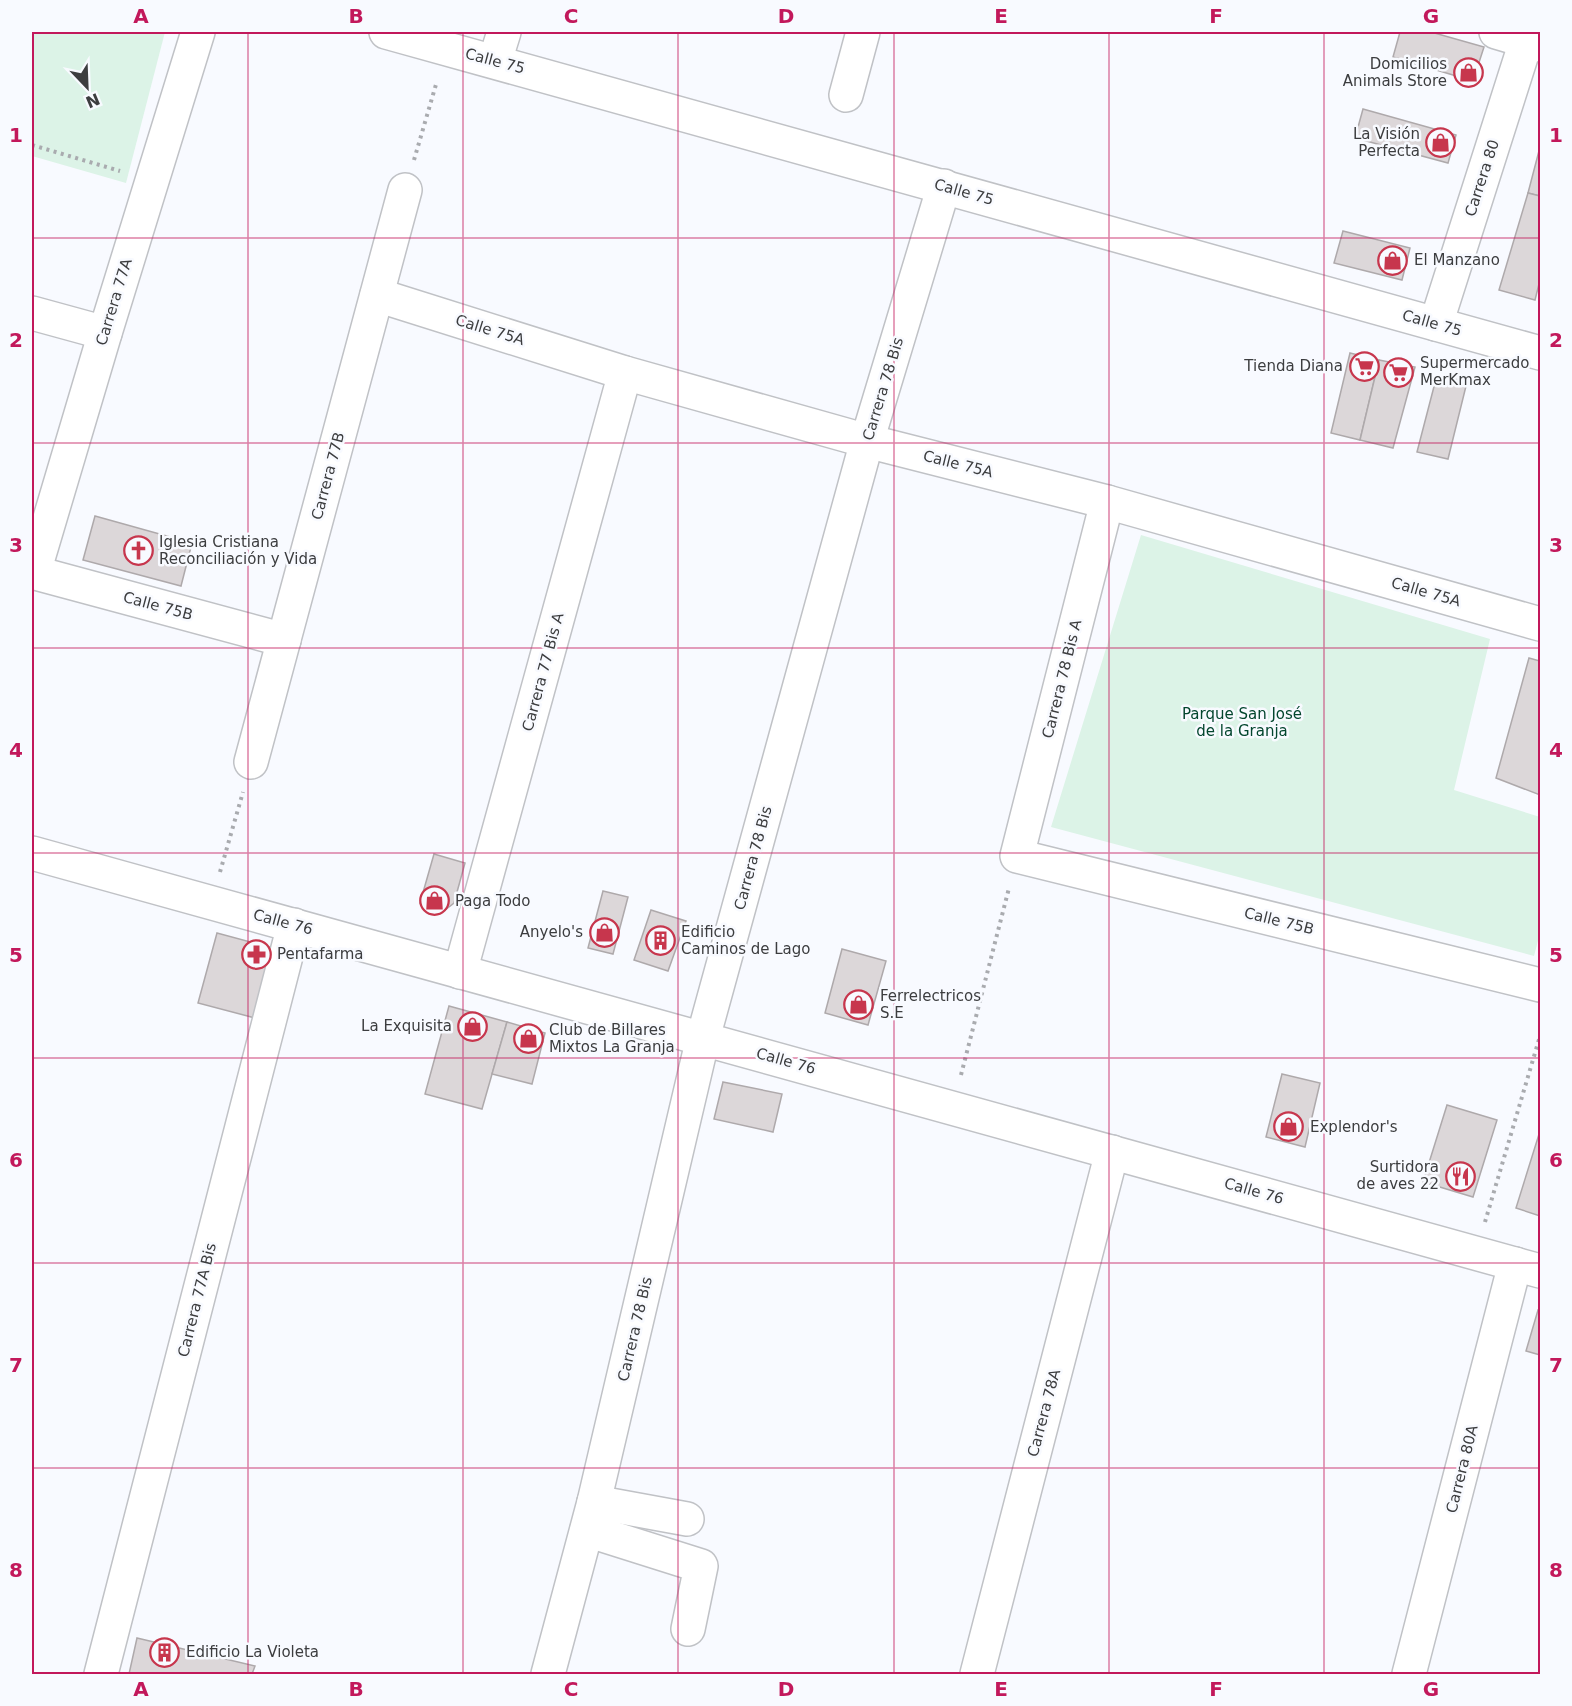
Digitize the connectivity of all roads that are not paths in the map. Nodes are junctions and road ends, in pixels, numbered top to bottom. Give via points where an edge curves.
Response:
1 (198, 32) edge
2 (386, 32) edge
3 (864, 32) edge
4 (1523, 37) edge
5 (500, 46) edge
6 (846, 95) dead end
7 (944, 186) junction
8 (405, 190) road end
9 (377, 295) junction
10 (32, 313) edge
11 (1436, 324) junction
12 (105, 333) junction
13 (1540, 353) edge
14 (625, 373) junction
15 (867, 441) junction
16 (1107, 502) junction
17 (33, 572) edge
18 (1540, 624) edge
19 (284, 640) junction
20 (251, 762) road end
21 (32, 853) edge
22 (1017, 856) joint
23 (294, 925) junction
24 (460, 972) junction
25 (1540, 985) edge
26 (703, 1038) junction
27 (1113, 1152) junction
28 (1528, 1267) edge
29 (590, 1516) junction
30 (687, 1519) dead end
31 (688, 1629) dead end
32 (101, 1674) edge
33 (548, 1674) edge
34 (976, 1674) edge
35 (1409, 1674) edge

1 - 12 street, Carrera 77A
2 - 5 street, Calle 75 via 446,48
3 - 6 street
4 - 11 street, Carrera 80
5 - 7 street, Calle 75
7 - 11 street, Calle 75
7 - 15 street, Carrera 78 Bis
8 - 9 street, Carrera 77B
9 - 14 street, Calle 75A
9 - 19 street, Carrera 77B
10 - 12 street
11 - 13 street, Calle 75
12 - 17 street, Carrera 77A
14 - 15 street, Calle 75A
14 - 24 street, Carrera 77 Bis A
15 - 16 street, Calle 75A
15 - 26 street, Carrera 78 Bis
16 - 18 street, Calle 75A
16 - 22 street, Carrera 78 Bis A
17 - 19 street, Calle 75B
19 - 20 street, Carrera 77B
21 - 23 street, Calle 76
22 - 25 street, Calle 75B
23 - 24 street, Calle 76
23 - 32 street, Carrera 77A Bis
24 - 26 street, Calle 76
26 - 27 street, Calle 76
26 - 29 street, Carrera 78 Bis
27 - 28 street, Calle 76
27 - 34 street, Carrera 78A
28 - 35 street, Carrera 80A
29 - 30 street
29 - 31 street via 701,1566
29 - 33 street, Carrera 78 Bis

